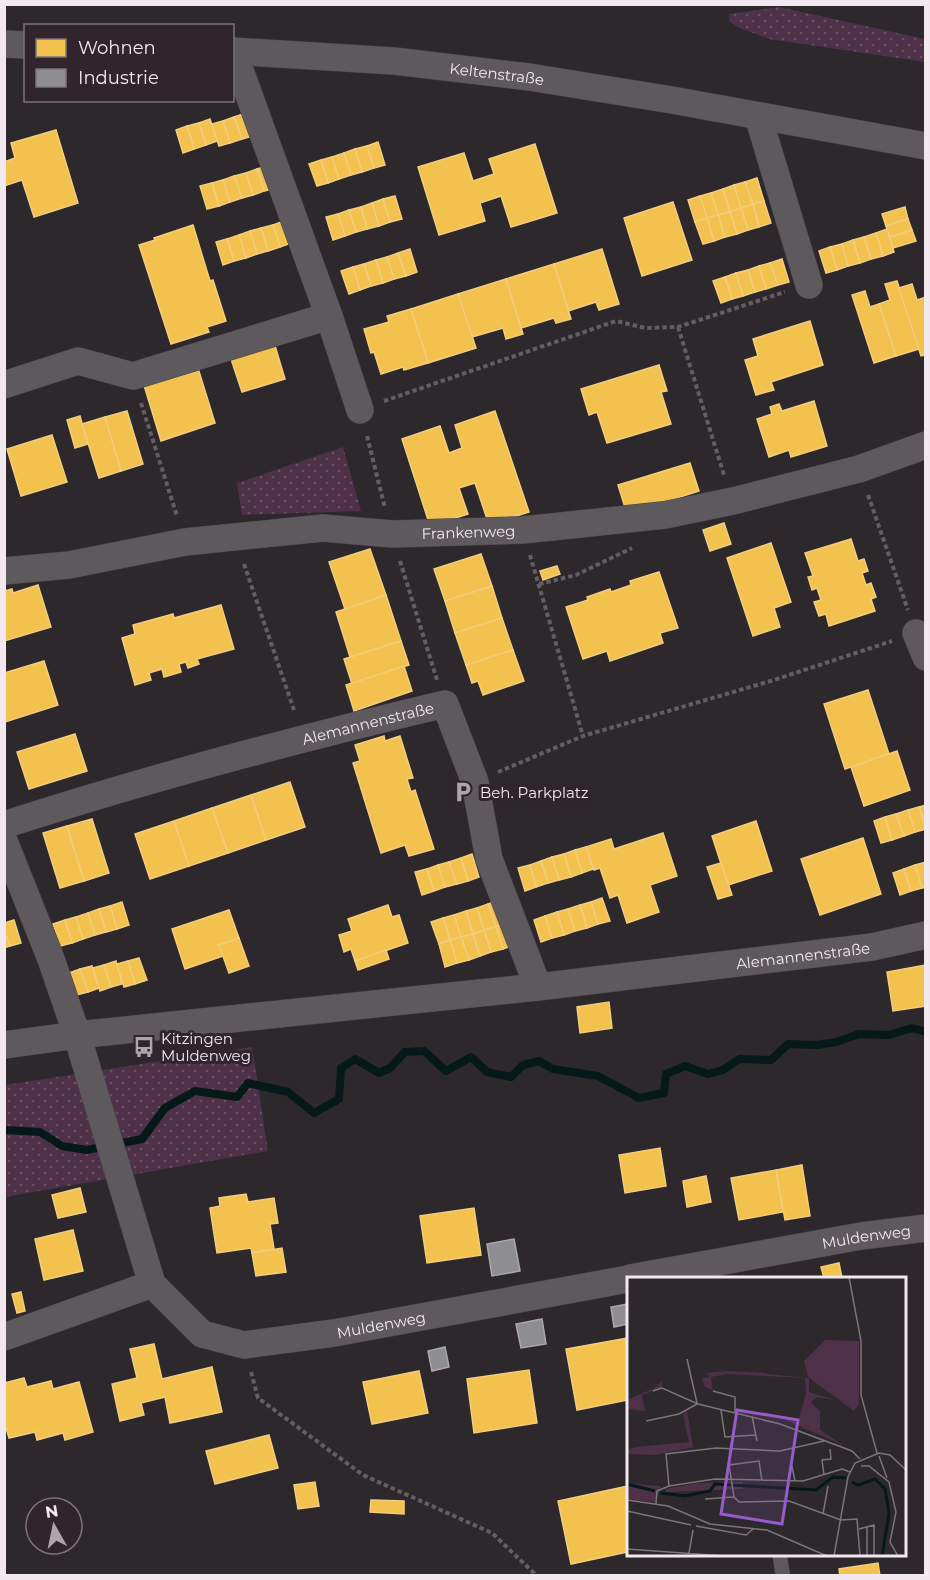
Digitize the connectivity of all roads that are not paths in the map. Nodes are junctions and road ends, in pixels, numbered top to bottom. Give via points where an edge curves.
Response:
1 (4, 44) edge
2 (24, 45) edge
3 (234, 51) edge
4 (234, 54) edge
5 (758, 116) junction
6 (926, 146) edge
7 (809, 285) road end
8 (329, 316) junction
9 (4, 385) edge
10 (360, 410) road end
11 (926, 445) edge
12 (4, 571) edge
13 (4, 825) edge
14 (4, 841) edge
15 (926, 935) edge
16 (538, 987) junction
17 (77, 1035) junction
18 (4, 1045) edge
19 (926, 1228) edge
20 (640, 1277) edge
21 (627, 1279) edge
22 (152, 1284) junction
23 (4, 1337) edge
24 (780, 1557) dead end
25 (783, 1575) edge

1 - 2 street
3 - 5 street, Keltenstraße via 394,61 529,77
4 - 8 street
5 - 6 street, Keltenstraße
5 - 7 street
8 - 9 street via 133,376 78,361
8 - 10 street
11 - 12 street, Frankenweg via 859,468 665,515 523,530 392,534 323,528 185,542 69,565
13 - 16 street, Alemannenstraße via 97,795 445,704 475,782 489,859
14 - 17 street
15 - 16 street, Alemannenstraße via 872,947
16 - 17 street, Alemannenstraße
17 - 18 street, Alemannenstraße
17 - 22 street, Muldenweg
19 - 20 street, Muldenweg via 861,1236
21 - 22 street, Muldenweg via 334,1333 244,1345 202,1334
22 - 23 street
24 - 25 lane

